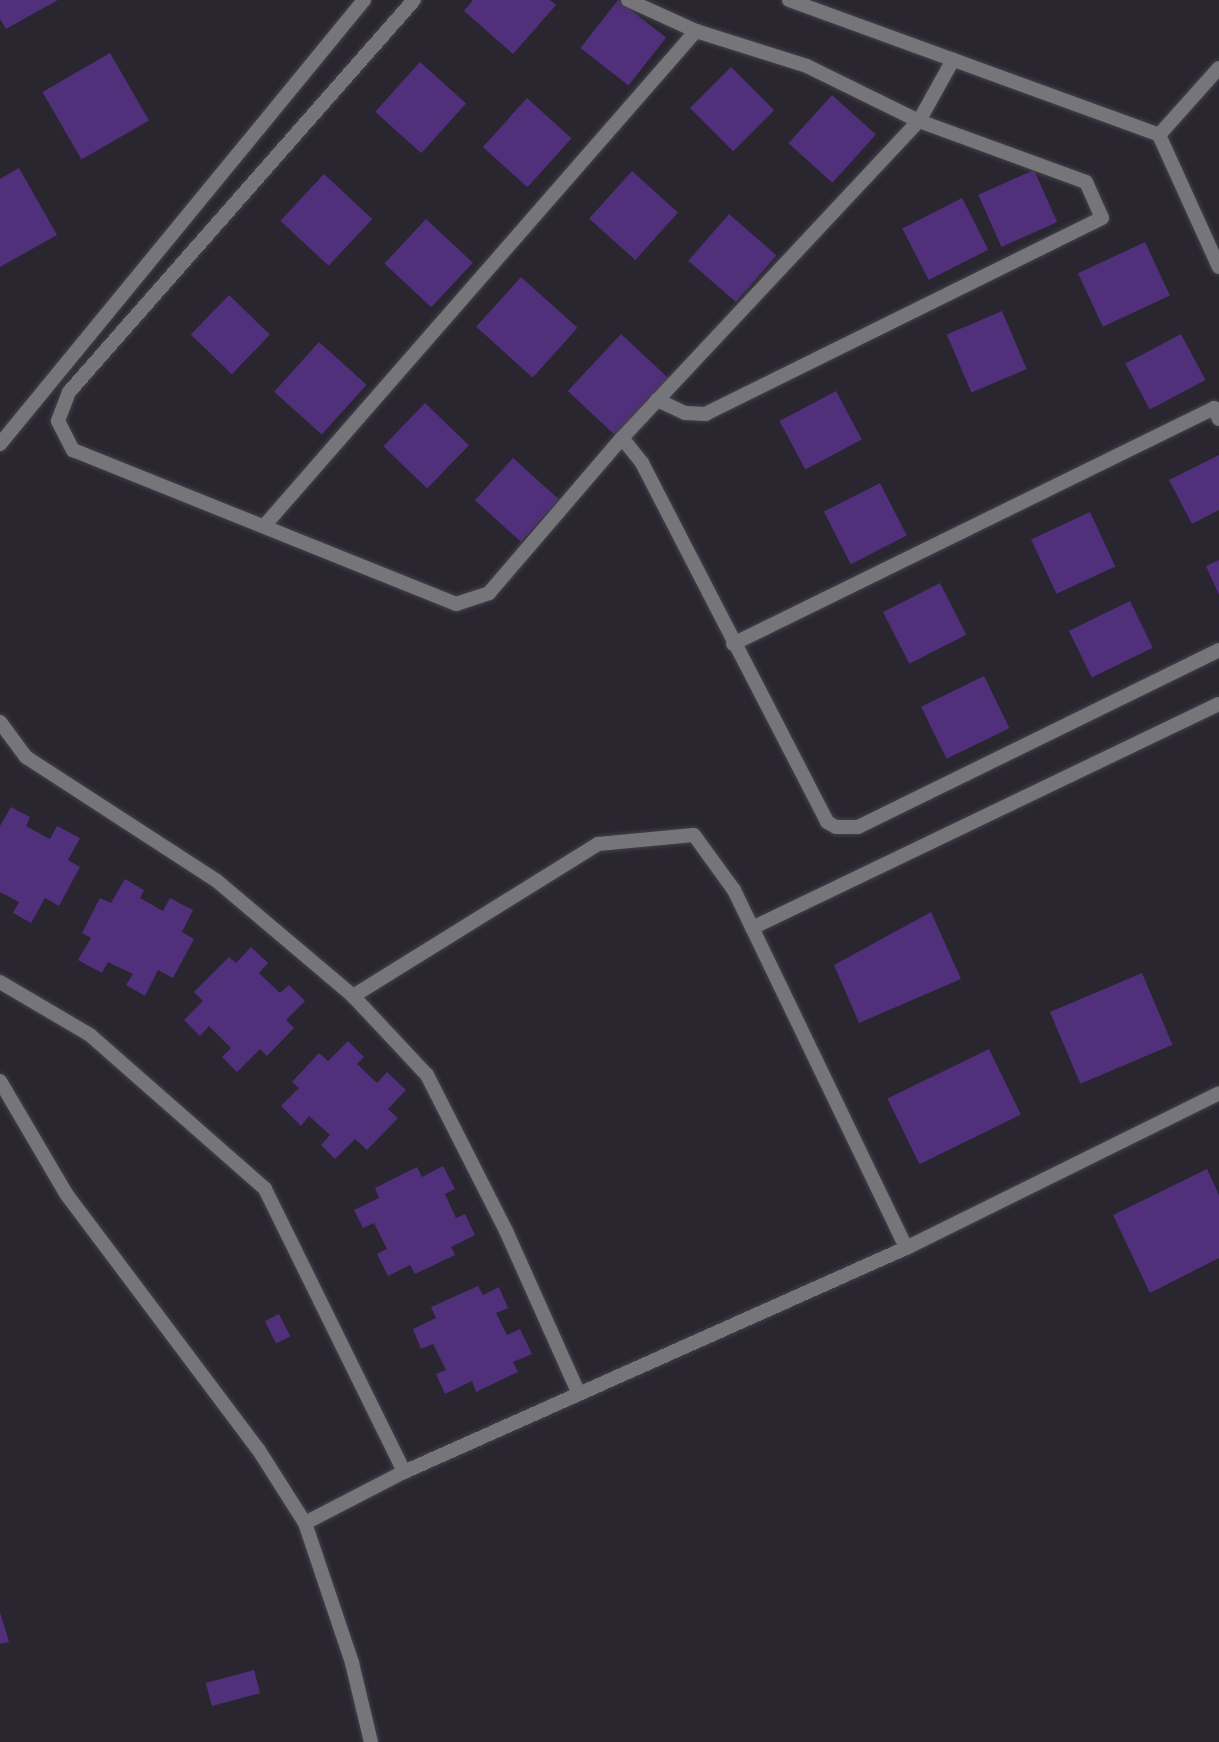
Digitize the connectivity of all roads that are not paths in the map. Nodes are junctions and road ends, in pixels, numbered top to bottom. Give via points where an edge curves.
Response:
1 (364, 0) edge
2 (414, 0) edge
3 (628, 0) edge
4 (789, 0) edge
5 (696, 31) junction
6 (953, 60) junction
7 (1219, 68) edge
8 (919, 121) junction
9 (1159, 135) junction
10 (1214, 242) edge
11 (1219, 267) edge
12 (657, 400) junction
13 (1219, 419) edge
14 (622, 438) junction
15 (0, 444) edge
16 (265, 525) junction
17 (733, 644) junction
18 (1219, 650) edge
19 (1219, 704) edge
20 (0, 722) edge
21 (752, 928) junction
22 (0, 982) edge
23 (352, 996) junction
24 (0, 1081) edge
25 (1219, 1093) edge
26 (906, 1248) junction
27 (579, 1394) junction
28 (404, 1472) junction
29 (305, 1524) junction
30 (371, 1742) edge

1 - 15 street
2 - 16 street via 60,407 63,438 73,450
3 - 5 street
4 - 6 street
5 - 8 street via 807,66
5 - 16 street
6 - 8 street
6 - 9 street
7 - 9 street
8 - 12 street
8 - 12 street via 1086,182 1102,218 706,414 685,413
9 - 10 street
10 - 11 street
12 - 14 street
13 - 17 street via 1214,408
14 - 16 street via 489,593 468,604 456,604
14 - 17 street via 642,463
17 - 18 street via 827,822 848,829
19 - 21 street
20 - 23 street via 26,757 218,881
21 - 23 street via 734,890 694,835 598,844
21 - 26 street
22 - 28 street via 90,1035 265,1189
23 - 27 street via 428,1075 507,1233
24 - 29 street via 67,1195 258,1449
25 - 26 street
26 - 27 street
27 - 28 street
28 - 29 street
29 - 30 street via 352,1663

